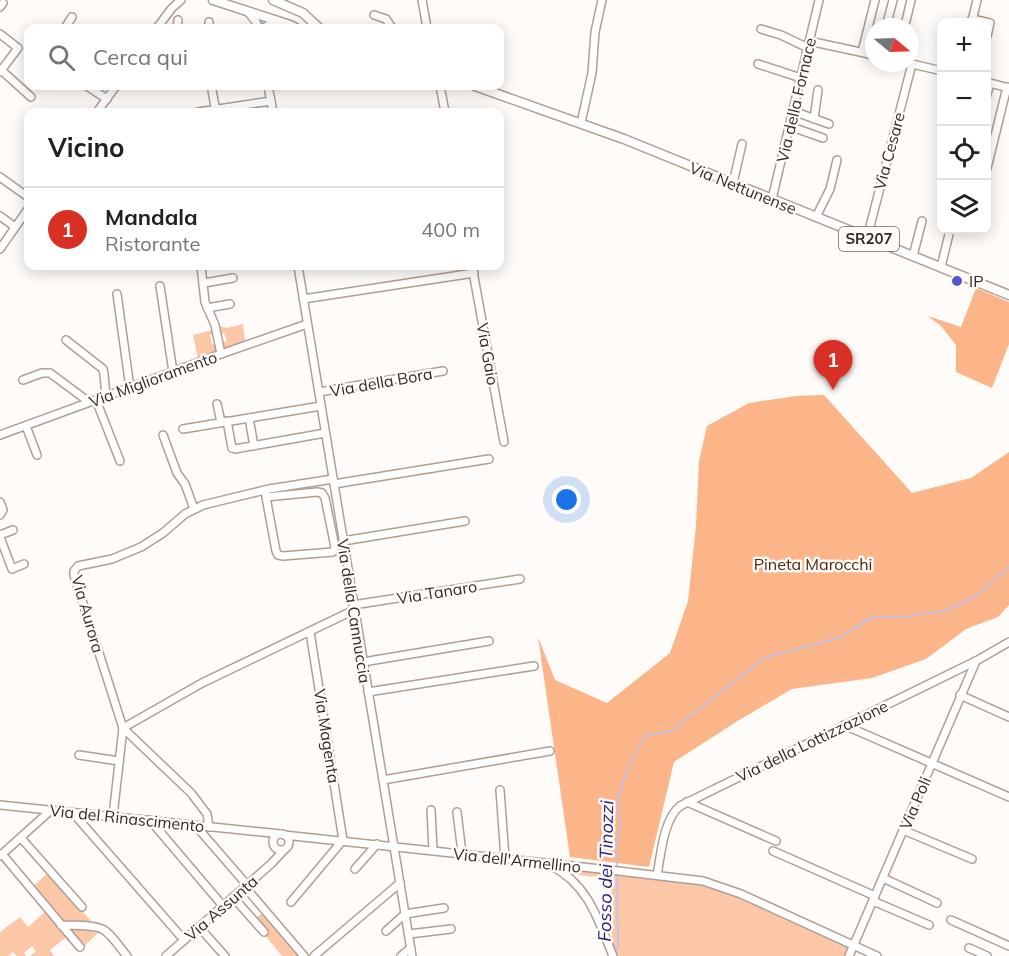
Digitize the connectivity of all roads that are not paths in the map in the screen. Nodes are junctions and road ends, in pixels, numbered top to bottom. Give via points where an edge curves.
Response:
1 (181, 0) edge
2 (213, 0) edge
3 (273, 0) edge
4 (422, 0) edge
5 (602, 0) edge
6 (819, 0) edge
7 (875, 0) edge
8 (893, 0) edge
9 (911, 0) edge
10 (977, 0) edge
11 (173, 4) edge
12 (296, 9) junction
13 (248, 12) junction
14 (374, 15) dead end
15 (72, 17) dead end
16 (888, 18) edge
17 (907, 18) edge
18 (973, 18) edge
19 (275, 21) junction
20 (67, 24) edge
21 (160, 24) edge
22 (257, 24) edge
23 (270, 24) edge
24 (284, 24) edge
25 (296, 24) edge
26 (315, 24) edge
27 (389, 24) edge
28 (426, 24) edge
29 (761, 29) dead end
30 (0, 34) edge
31 (809, 45) junction
32 (862, 52) junction
33 (865, 53) edge
34 (758, 64) dead end
35 (919, 65) edge
36 (0, 70) edge
37 (937, 70) edge
38 (908, 72) edge
39 (801, 78) junction
40 (991, 84) edge
41 (1008, 87) edge
42 (93, 90) edge
43 (113, 90) edge
44 (212, 90) edge
45 (269, 90) edge
46 (441, 90) edge
47 (486, 90) edge
48 (818, 90) dead end
49 (31, 97) dead end
50 (106, 99) junction
51 (271, 101) junction
52 (100, 108) edge
53 (215, 108) edge
54 (232, 108) edge
55 (272, 108) edge
56 (444, 108) edge
57 (793, 111) junction
58 (814, 119) junction
59 (581, 123) junction
60 (829, 124) dead end
61 (789, 126) junction
62 (823, 138) dead end
63 (742, 144) dead end
64 (991, 153) edge
65 (837, 160) dead end
66 (0, 177) edge
67 (733, 183) junction
68 (24, 193) edge
69 (772, 199) junction
70 (24, 215) edge
71 (0, 216) edge
72 (816, 217) junction
73 (922, 221) dead end
74 (15, 227) junction
75 (950, 234) edge
76 (867, 238) junction
77 (0, 249) edge
78 (913, 256) junction
79 (941, 267) junction
80 (202, 270) edge
81 (299, 270) edge
82 (467, 270) edge
83 (473, 270) edge
84 (233, 278) dead end
85 (204, 283) junction
86 (160, 286) dead end
87 (117, 294) dead end
88 (1009, 294) edge
89 (303, 299) junction
90 (230, 304) dead end
91 (207, 308) junction
92 (307, 324) junction
93 (66, 340) dead end
94 (221, 354) junction
95 (443, 371) dead end
96 (173, 372) junction
97 (23, 380) dead end
98 (130, 388) junction
99 (319, 392) junction
100 (106, 396) junction
101 (93, 401) junction
102 (217, 404) dead end
103 (321, 406) junction
104 (249, 418) junction
105 (224, 422) junction
106 (26, 426) junction
107 (183, 429) dead end
108 (325, 433) junction
109 (0, 435) edge
110 (163, 435) dead end
111 (504, 442) dead end
112 (254, 446) junction
113 (37, 455) dead end
114 (489, 459) dead end
115 (120, 461) dead end
116 (333, 481) junction
117 (266, 493) junction
118 (0, 502) edge
119 (194, 508) junction
120 (0, 515) edge
121 (465, 521) dead end
122 (12, 530) dead end
123 (0, 536) edge
124 (343, 541) junction
125 (24, 564) dead end
126 (520, 579) dead end
127 (353, 608) junction
128 (310, 632) junction
129 (489, 641) dead end
130 (1009, 642) edge
131 (976, 660) junction
132 (363, 662) junction
133 (534, 666) dead end
134 (368, 692) junction
135 (960, 695) junction
136 (1009, 717) edge
137 (844, 725) junction
138 (123, 728) junction
139 (550, 751) dead end
140 (79, 755) dead end
141 (119, 761) junction
142 (931, 763) junction
143 (382, 780) junction
144 (500, 790) dead end
145 (1009, 797) edge
146 (687, 802) junction
147 (0, 805) edge
148 (51, 810) junction
149 (431, 810) dead end
150 (457, 812) dead end
151 (73, 813) junction
152 (113, 816) junction
153 (150, 820) junction
154 (195, 825) junction
155 (208, 827) junction
156 (903, 830) junction
157 (255, 831) junction
158 (283, 834) junction
159 (21, 838) junction
160 (309, 838) junction
161 (343, 840) junction
162 (776, 841) dead end
163 (377, 844) junction
164 (274, 846) junction
165 (393, 846) junction
166 (285, 849) junction
167 (433, 850) junction
168 (773, 851) dead end
169 (462, 853) junction
170 (1, 856) edge
171 (505, 858) junction
172 (276, 859) junction
173 (972, 859) dead end
174 (545, 863) junction
175 (355, 869) dead end
176 (657, 875) junction
177 (883, 878) junction
178 (400, 883) junction
179 (246, 886) junction
180 (233, 897) junction
181 (874, 898) junction
182 (291, 902) dead end
183 (937, 903) dead end
184 (82, 906) dead end
185 (223, 906) junction
186 (444, 908) dead end
187 (405, 914) junction
188 (951, 920) dead end
189 (61, 925) junction
190 (928, 925) dead end
191 (199, 927) junction
192 (451, 928) dead end
193 (386, 931) dead end
194 (264, 932) dead end
195 (409, 934) junction
196 (184, 940) junction
197 (854, 945) junction
198 (1009, 946) edge
199 (80, 947) dead end
200 (969, 948) dead end
201 (412, 952) edge
202 (612, 953) edge
203 (127, 956) edge
204 (165, 956) edge
205 (225, 956) edge
206 (304, 956) edge
207 (314, 956) edge
208 (401, 956) edge
209 (849, 956) edge
210 (877, 956) edge
211 (987, 956) edge

1 - 11 street
2 - 13 main road
3 - 12 main road
4 - 28 street
5 - 59 street
6 - 31 street, Via della Fornace
7 - 32 street
8 - 16 street
9 - 17 street
10 - 18 street
11 - 21 street
12 - 25 main road via 300,15
12 - 26 main road
13 - 19 main road
13 - 22 street
14 - 27 street
15 - 20 street
19 - 23 street
19 - 24 main road
29 - 31 street
30 - 36 street via 18,48
31 - 32 street
31 - 39 street, Via della Fornace
32 - 33 street
34 - 39 street
35 - 37 street
36 - 49 street
38 - 76 street, Via Cesare
39 - 57 street, Via della Fornace
40 - 41 street
41 - 64 street
42 - 50 street
43 - 50 street
44 - 53 street
45 - 51 street
46 - 56 street
47 - 59 main road, Via Nettunense / SR207
48 - 58 street
50 - 52 street
51 - 54 street
51 - 55 street
57 - 58 street
57 - 61 street, Via della Fornace
58 - 60 street
59 - 67 main road, Via Nettunense / SR207
61 - 62 street
61 - 69 street, Via della Fornace
63 - 67 street
65 - 72 street via 830,189
66 - 68 street
67 - 69 main road, Via Nettunense / SR207
69 - 72 main road, Via Nettunense / SR207
70 - 74 street
71 - 74 street
72 - 76 main road, Via Nettunense / SR207
73 - 78 street
74 - 77 street
75 - 79 street
76 - 78 main road, Via Nettunense / SR207
78 - 79 main road, Via Nettunense / SR207
79 - 88 main road, Via Nettunense / SR207
80 - 85 street
81 - 89 street, Via della Cannuccia
82 - 89 street
83 - 111 street, Via Gaio
84 - 85 street
85 - 91 street
86 - 96 street
87 - 98 street
89 - 92 street, Via della Cannuccia
90 - 91 street
91 - 94 street
92 - 94 street, Via Miglioramento
92 - 99 street, Via della Cannuccia
93 - 100 street via 103,369
94 - 96 street, Via Miglioramento
95 - 99 street, Via della Bora
96 - 98 street, Via Miglioramento
97 - 101 street via 50,374
98 - 100 street, Via Miglioramento
99 - 103 street, Via della Cannuccia
100 - 101 street, Via Miglioramento
101 - 106 street, Via Miglioramento
101 - 115 street
102 - 105 street
103 - 104 street
103 - 108 street, Via della Cannuccia
104 - 105 street
104 - 112 street
105 - 107 street
105 - 112 street via 233,449
106 - 109 street, Via Miglioramento
106 - 113 street
108 - 112 street
108 - 116 street, Via della Cannuccia
110 - 119 street
114 - 116 street, Via Aurora
116 - 117 street, Via Aurora
116 - 124 street, Via della Cannuccia
117 - 117 street via 322,493 333,552 278,555
117 - 119 street, Via Aurora
118 - 120 street
119 - 138 street, Via Aurora via 141,547 112,559 78,566 74,571
121 - 124 street
122 - 123 street
123 - 125 street via 13,571
124 - 127 street, Via della Cannuccia
126 - 127 street, Via Tanaro
127 - 128 street
127 - 132 street, Via della Cannuccia
128 - 138 street via 202,683
128 - 161 street, Via Magenta
129 - 132 street
130 - 131 street, Via della Lottizzazione
131 - 135 street, Via Poli
131 - 137 street, Via della Lottizzazione
132 - 134 street, Via della Cannuccia
133 - 134 street
134 - 143 street, Via della Cannuccia
135 - 136 street
135 - 142 street, Via Poli
137 - 142 street
137 - 146 street, Via della Lottizzazione
138 - 141 street
138 - 155 street, Via Aurora via 189,790 207,814
139 - 143 street
140 - 141 street
141 - 152 street
142 - 145 street
142 - 156 street, Via Poli
143 - 165 street, Via della Cannuccia
144 - 171 street
146 - 162 street
146 - 176 street, Via della Lottizzazione via 669,821
147 - 148 street, Via del Rinascimento
148 - 151 street, Via del Rinascimento
148 - 159 street
149 - 167 street
150 - 169 street
151 - 152 street, Via del Rinascimento
151 - 196 street
152 - 153 street, Via del Rinascimento
153 - 154 street, Via del Rinascimento
153 - 185 street
154 - 155 street, Via del Rinascimento
154 - 179 street
155 - 157 street, Via del Rinascimento
156 - 173 street
156 - 177 street, Via Poli
157 - 158 street, Via del Rinascimento
157 - 164 street
158 - 160 street, Via del Rinascimento
158 - 164 street via 274,837
158 - 166 street via 289,841
159 - 170 street
159 - 184 street
160 - 161 street, Via del Rinascimento
160 - 166 street, Via del Rinascimento
161 - 163 street, Via del Rinascimento
161 - 182 street
163 - 165 street, Via del Rinascimento
163 - 175 street
164 - 166 street
164 - 172 street
165 - 167 street, Via dell'Armellino
165 - 178 street, Via della Cannuccia
166 - 172 street, Via Assunta
167 - 169 street, Via dell'Armellino
168 - 181 street
169 - 171 street, Via dell'Armellino
170 - 189 street
171 - 174 street, Via dell'Armellino
172 - 179 street, Via Assunta
174 - 176 street, Via dell'Armellino
174 - 202 street via 567,875 584,893
176 - 197 street, Via dell'Armellino via 725,888
177 - 181 street, Via Poli
177 - 183 street
178 - 187 street, Via della Cannuccia
178 - 207 street
179 - 180 street, Via Assunta
179 - 206 street
180 - 185 street, Via Assunta
180 - 194 street
181 - 190 street
181 - 197 street, Via Poli
185 - 191 street, Via Assunta
186 - 187 street
187 - 193 street
187 - 195 street, Via della Cannuccia
188 - 198 street
189 - 199 street
189 - 203 street via 101,929
191 - 196 street, Via Assunta
191 - 205 street
192 - 195 street
195 - 201 street, Via della Cannuccia
196 - 204 street, Via Assunta
197 - 209 street, Via Poli
197 - 210 street, Via dell'Armellino
200 - 211 street
201 - 208 street

